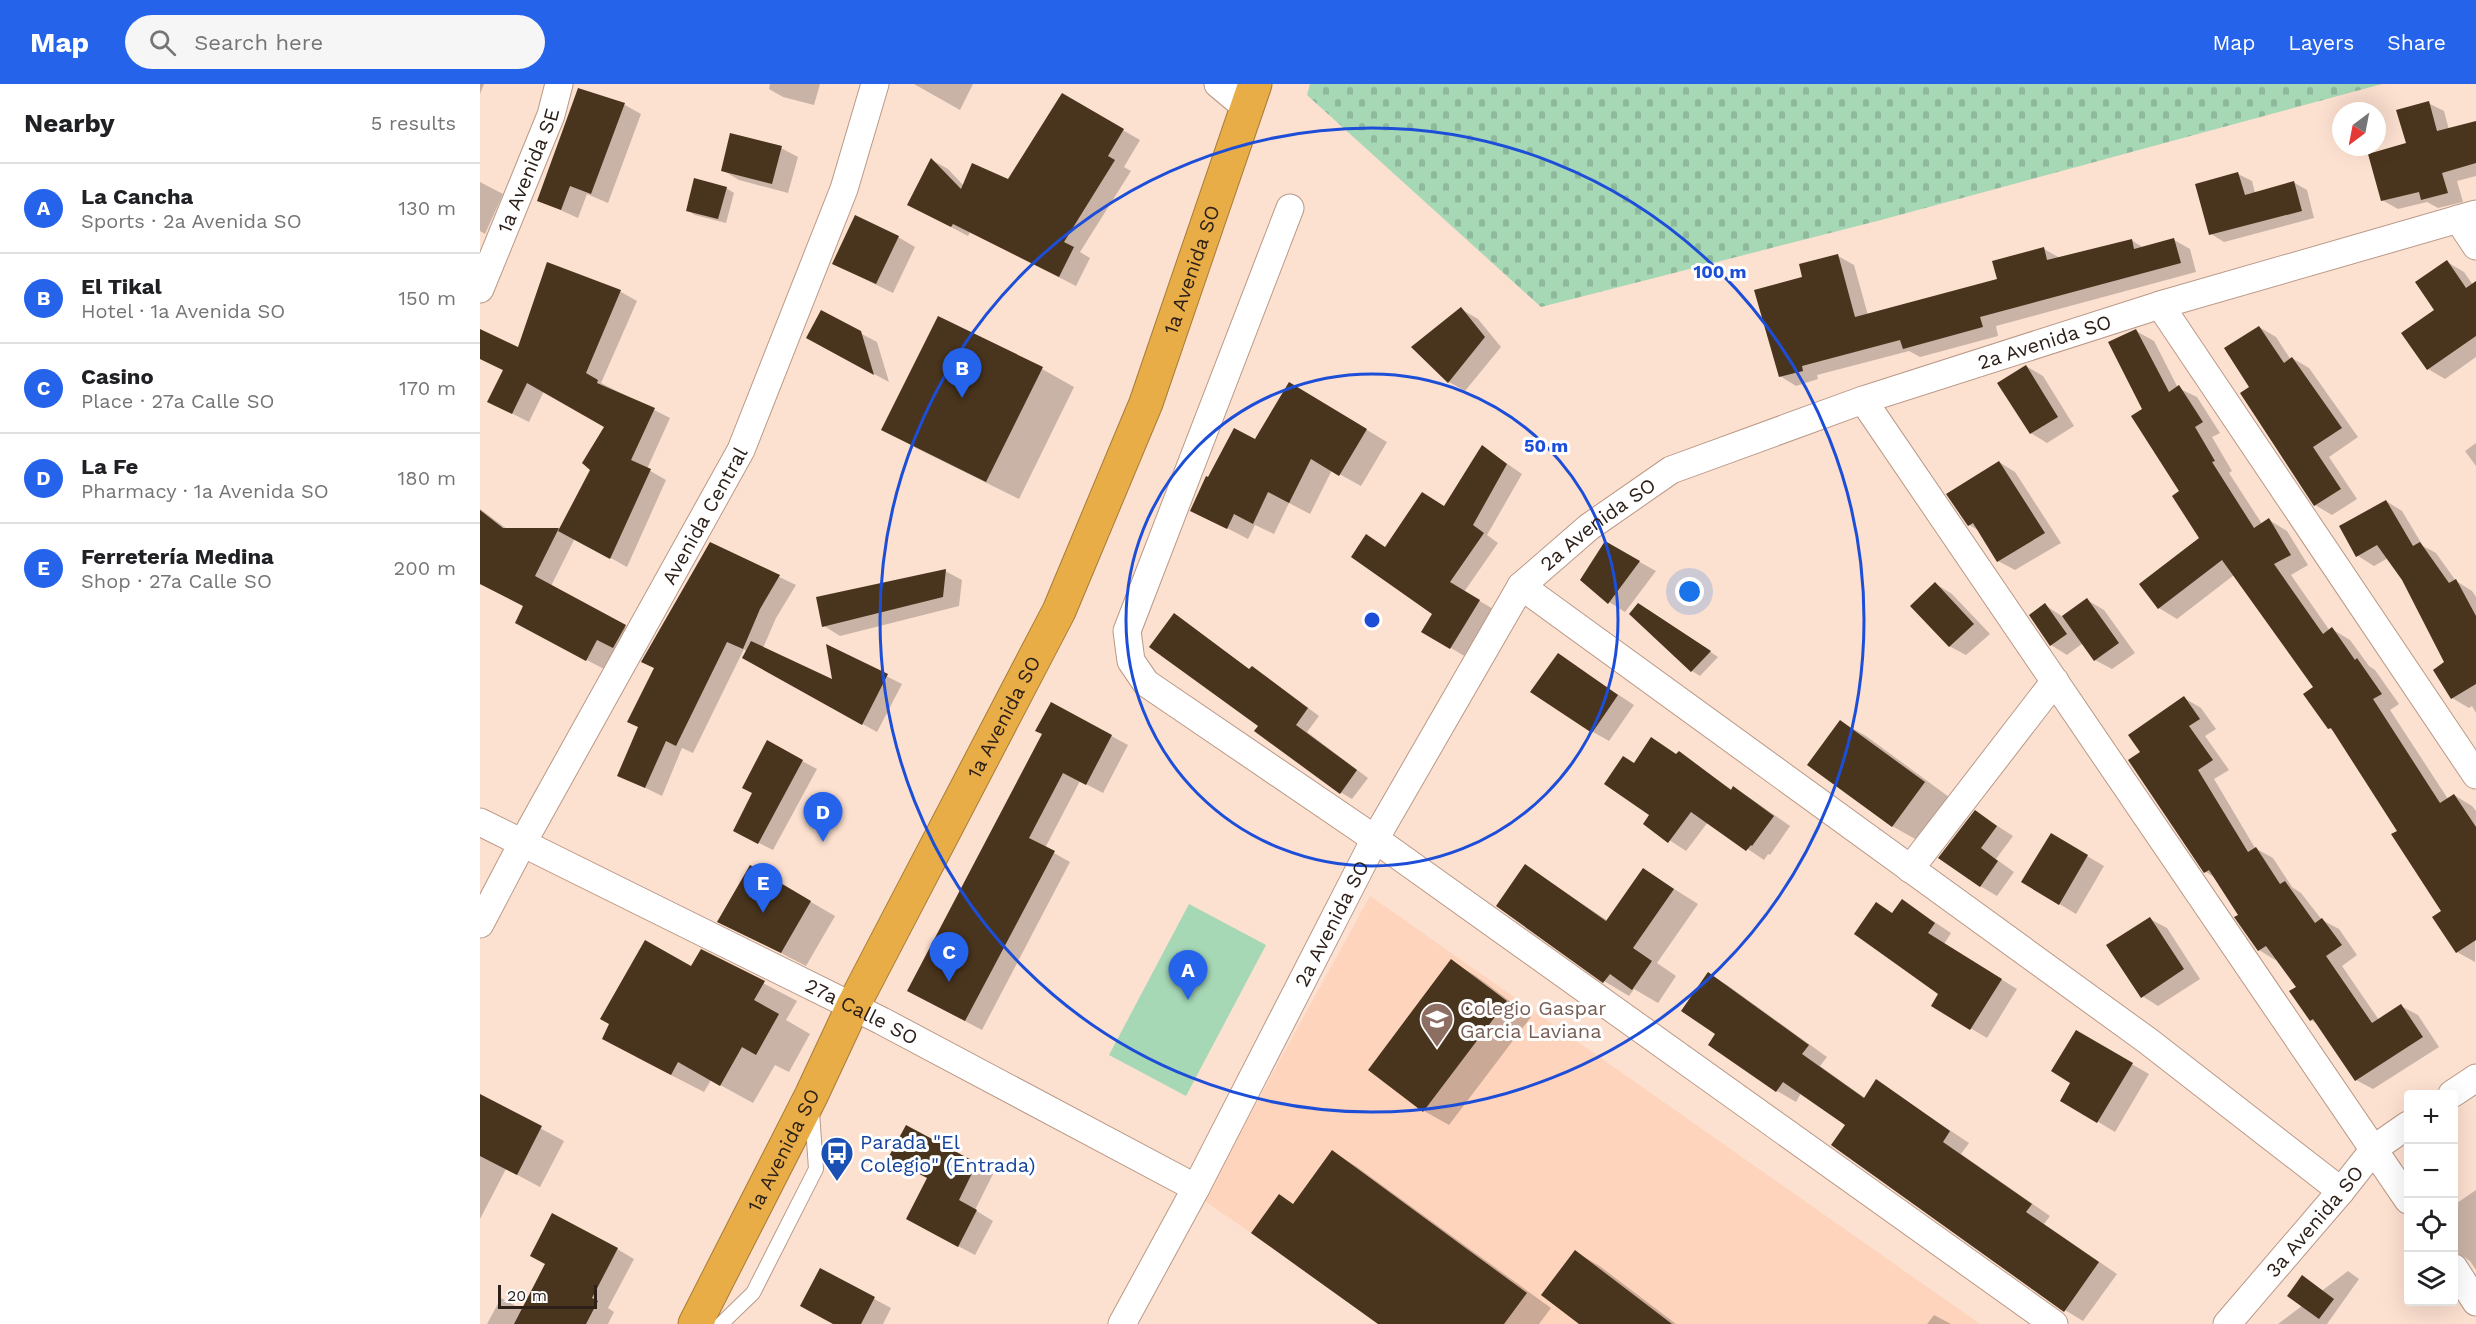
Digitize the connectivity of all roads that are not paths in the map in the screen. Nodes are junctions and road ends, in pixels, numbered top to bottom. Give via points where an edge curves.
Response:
1 (559, 84) edge
2 (875, 84) edge
3 (1218, 84) edge
4 (1252, 97) edge
5 (1290, 208) dead end
6 (2467, 216) edge
7 (2476, 246) edge
8 (480, 290) edge
9 (2160, 305) junction
10 (1863, 400) junction
11 (1521, 586) junction
12 (2055, 681) junction
13 (2476, 775) edge
14 (480, 822) edge
15 (1375, 839) junction
16 (522, 844) junction
17 (1910, 869) junction
18 (480, 924) edge
19 (853, 1006) junction
20 (2476, 1077) edge
21 (2458, 1090) edge
22 (811, 1096) junction
23 (2404, 1128) edge
24 (2375, 1148) junction
25 (1196, 1188) junction
26 (2341, 1191) junction
27 (2408, 1198) edge
28 (2458, 1274) edge
29 (2476, 1302) edge
30 (695, 1324) edge
31 (721, 1324) edge
32 (1122, 1324) edge
33 (2054, 1324) edge
34 (2227, 1324) edge

1 - 8 street, 1a Avenida SE via 551,115
2 - 16 street, Avenida Central via 844,189 741,450
3 - 4 street
4 - 19 highway, 1a Avenida SO via 1146,403 1059,611
5 - 15 street via 1127,631 1131,661 1146,683
6 - 7 street
6 - 9 street, 2a Avenida SO
9 - 10 street, 2a Avenida SO
9 - 13 street
10 - 11 street, 2a Avenida SO via 1671,470 1589,527
10 - 12 street
11 - 15 street, 2a Avenida SO
11 - 17 street
12 - 17 street
12 - 24 street
14 - 16 street, 27a Calle SO
15 - 25 street, 2a Avenida SO
15 - 33 street
16 - 18 street, Avenida Central
16 - 19 street, 27a Calle SO
17 - 26 street via 2148,1041
19 - 22 highway, 1a Avenida SO
19 - 25 street, 27a Calle SO
20 - 21 street
22 - 30 highway, 1a Avenida SO
22 - 31 lane via 816,1169 753,1293
23 - 24 street, 3a Avenida SO
24 - 26 street, 3a Avenida SO
24 - 27 street
25 - 32 street, 2a Avenida SO
26 - 34 street, 3a Avenida SO
28 - 29 street

